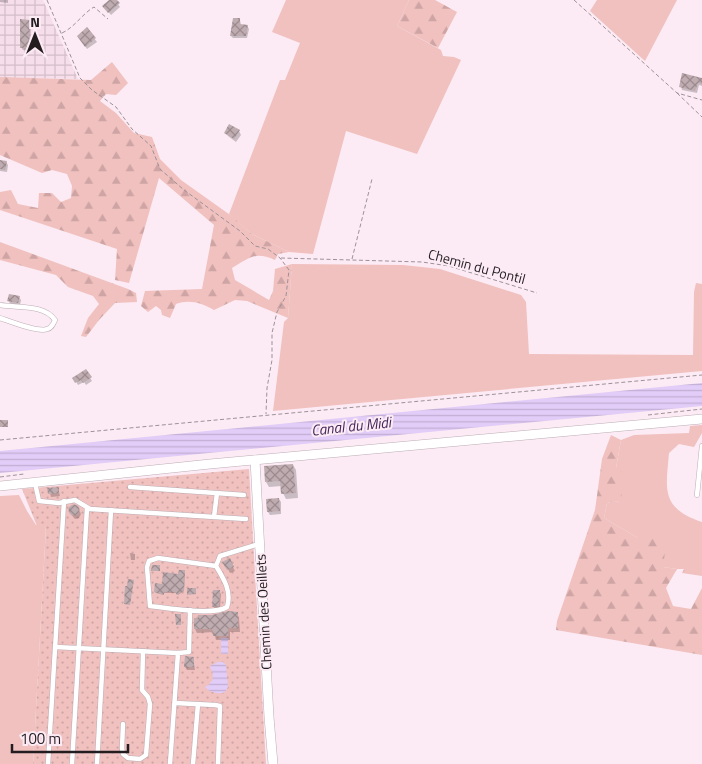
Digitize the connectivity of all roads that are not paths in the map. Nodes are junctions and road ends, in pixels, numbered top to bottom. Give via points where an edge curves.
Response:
1 (0, 306) edge
2 (0, 318) edge
3 (702, 419) edge
4 (702, 446) edge
5 (255, 460) junction
6 (34, 483) junction
7 (0, 486) edge
8 (130, 487) dead end
9 (217, 493) junction
10 (244, 495) dead end
11 (697, 495) dead end
12 (64, 501) junction
13 (87, 508) junction
14 (111, 510) junction
15 (214, 517) junction
16 (246, 519) dead end
17 (259, 544) junction
18 (216, 566) junction
19 (190, 610) junction
20 (55, 647) junction
21 (79, 648) junction
22 (104, 649) junction
23 (143, 651) junction
24 (178, 653) junction
25 (175, 703) junction
26 (198, 704) junction
27 (123, 724) dead end
28 (48, 764) edge
29 (72, 764) edge
30 (97, 764) edge
31 (170, 764) edge
32 (193, 764) edge
33 (218, 764) edge
34 (273, 764) edge

1 - 2 lane via 41,310 55,320 53,326 40,331
3 - 5 street
4 - 11 lane
5 - 6 street
5 - 17 street, Chemin des Oeillets
6 - 7 street
6 - 12 lane via 39,501
8 - 9 lane
9 - 10 lane
9 - 15 lane
12 - 13 lane via 75,500
12 - 20 lane
13 - 14 lane
13 - 21 lane
14 - 15 lane
14 - 22 lane
15 - 16 lane
17 - 18 lane via 220,556
17 - 34 street, Chemin des Oeillets
18 - 19 lane via 227,584 227,607 222,610
18 - 19 lane via 158,558 149,561 150,606
19 - 24 lane via 188,652
20 - 21 lane
20 - 28 lane
21 - 22 lane
21 - 29 lane
22 - 23 lane
22 - 30 lane
23 - 24 lane
23 - 27 lane via 142,690 150,704 146,755 140,759 123,754
24 - 25 lane
25 - 26 lane
25 - 31 lane
26 - 32 lane
26 - 33 lane via 220,706

